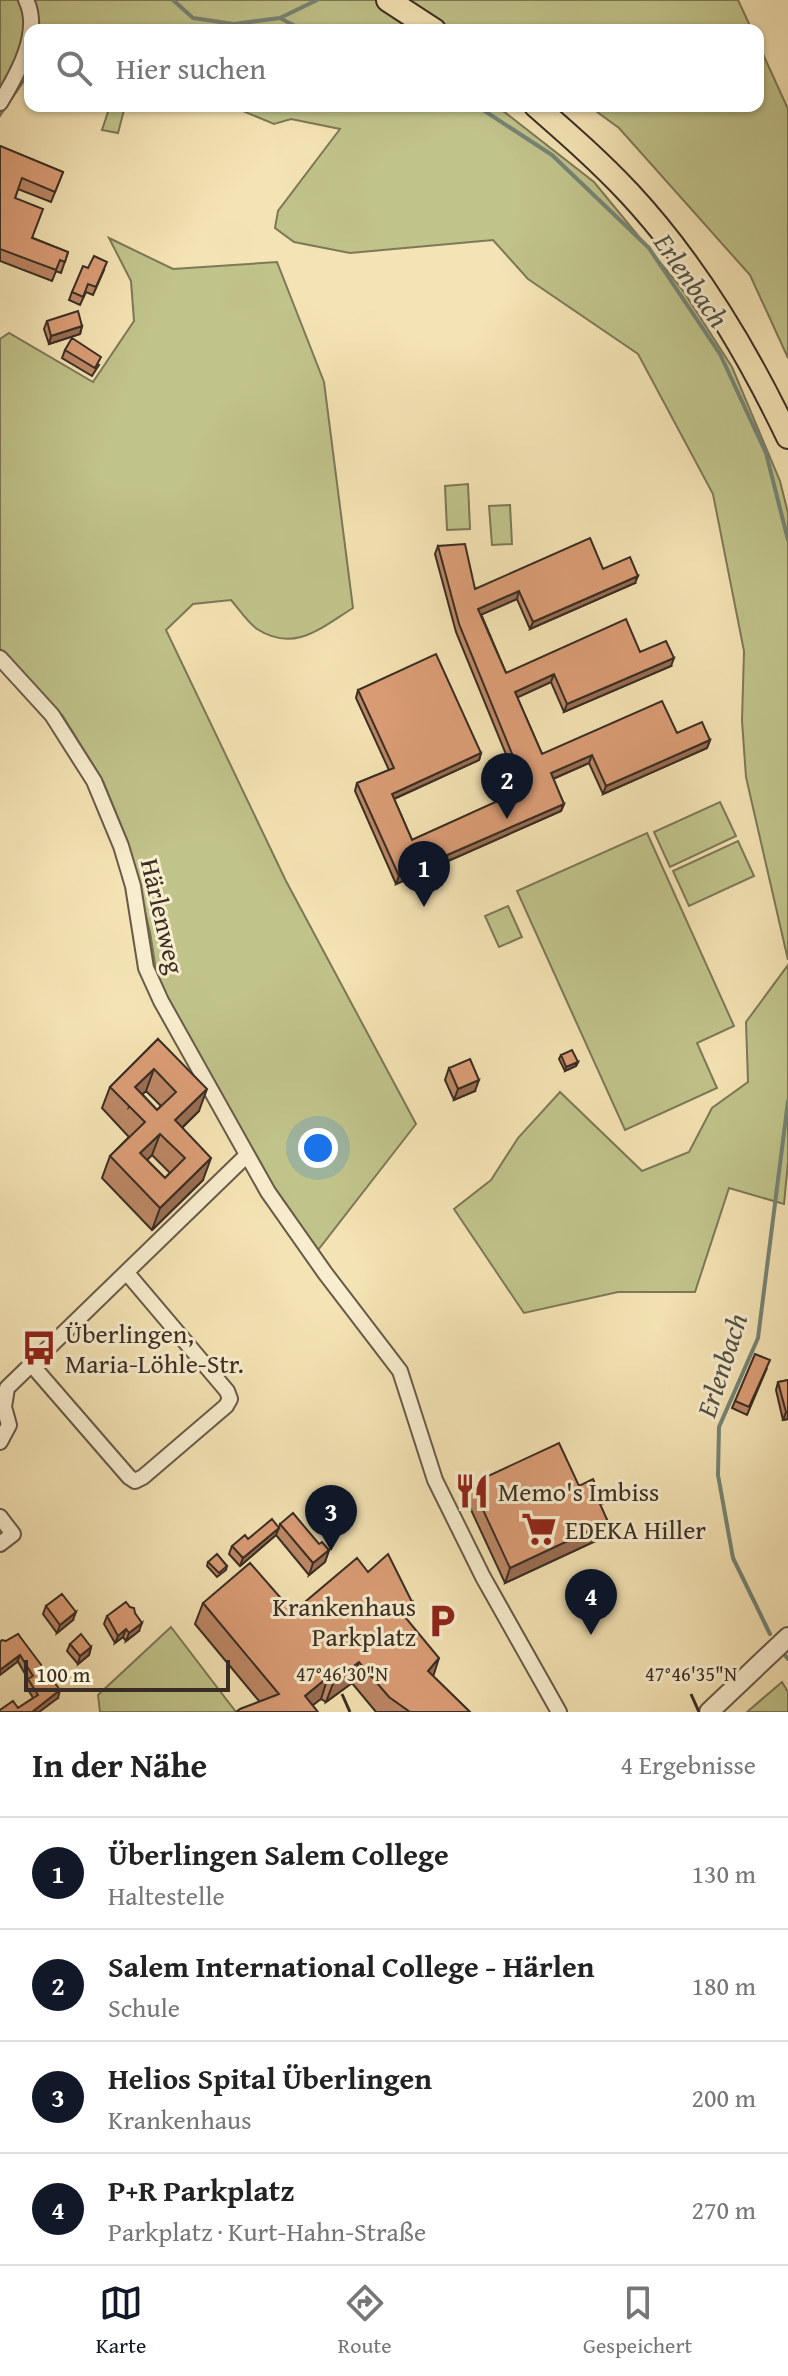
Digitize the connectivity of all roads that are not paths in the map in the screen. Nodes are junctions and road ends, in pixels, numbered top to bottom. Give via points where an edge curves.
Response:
1 (26, 0) edge
2 (388, 0) edge
3 (30, 24) edge
4 (426, 24) edge
5 (24, 54) edge
6 (0, 103) edge
7 (543, 112) edge
8 (788, 437) edge
9 (0, 658) edge
10 (247, 1155) junction
11 (127, 1273) junction
12 (31, 1364) junction
13 (0, 1442) edge
14 (0, 1517) edge
15 (0, 1544) edge
16 (788, 1637) edge
17 (559, 1712) edge
18 (709, 1712) edge

1 - 3 street
2 - 4 main road
5 - 6 street
7 - 8 main road via 587,150 674,246 738,340
9 - 10 street, Härlenweg via 52,715 94,781 133,886 146,968
10 - 11 street
10 - 17 street, Härlenweg via 325,1273 400,1371 435,1480
11 - 12 street
11 - 12 street via 227,1391 226,1406 135,1481
12 - 13 street via 7,1388 4,1407 9,1425
14 - 15 street via 13,1534
16 - 18 street

